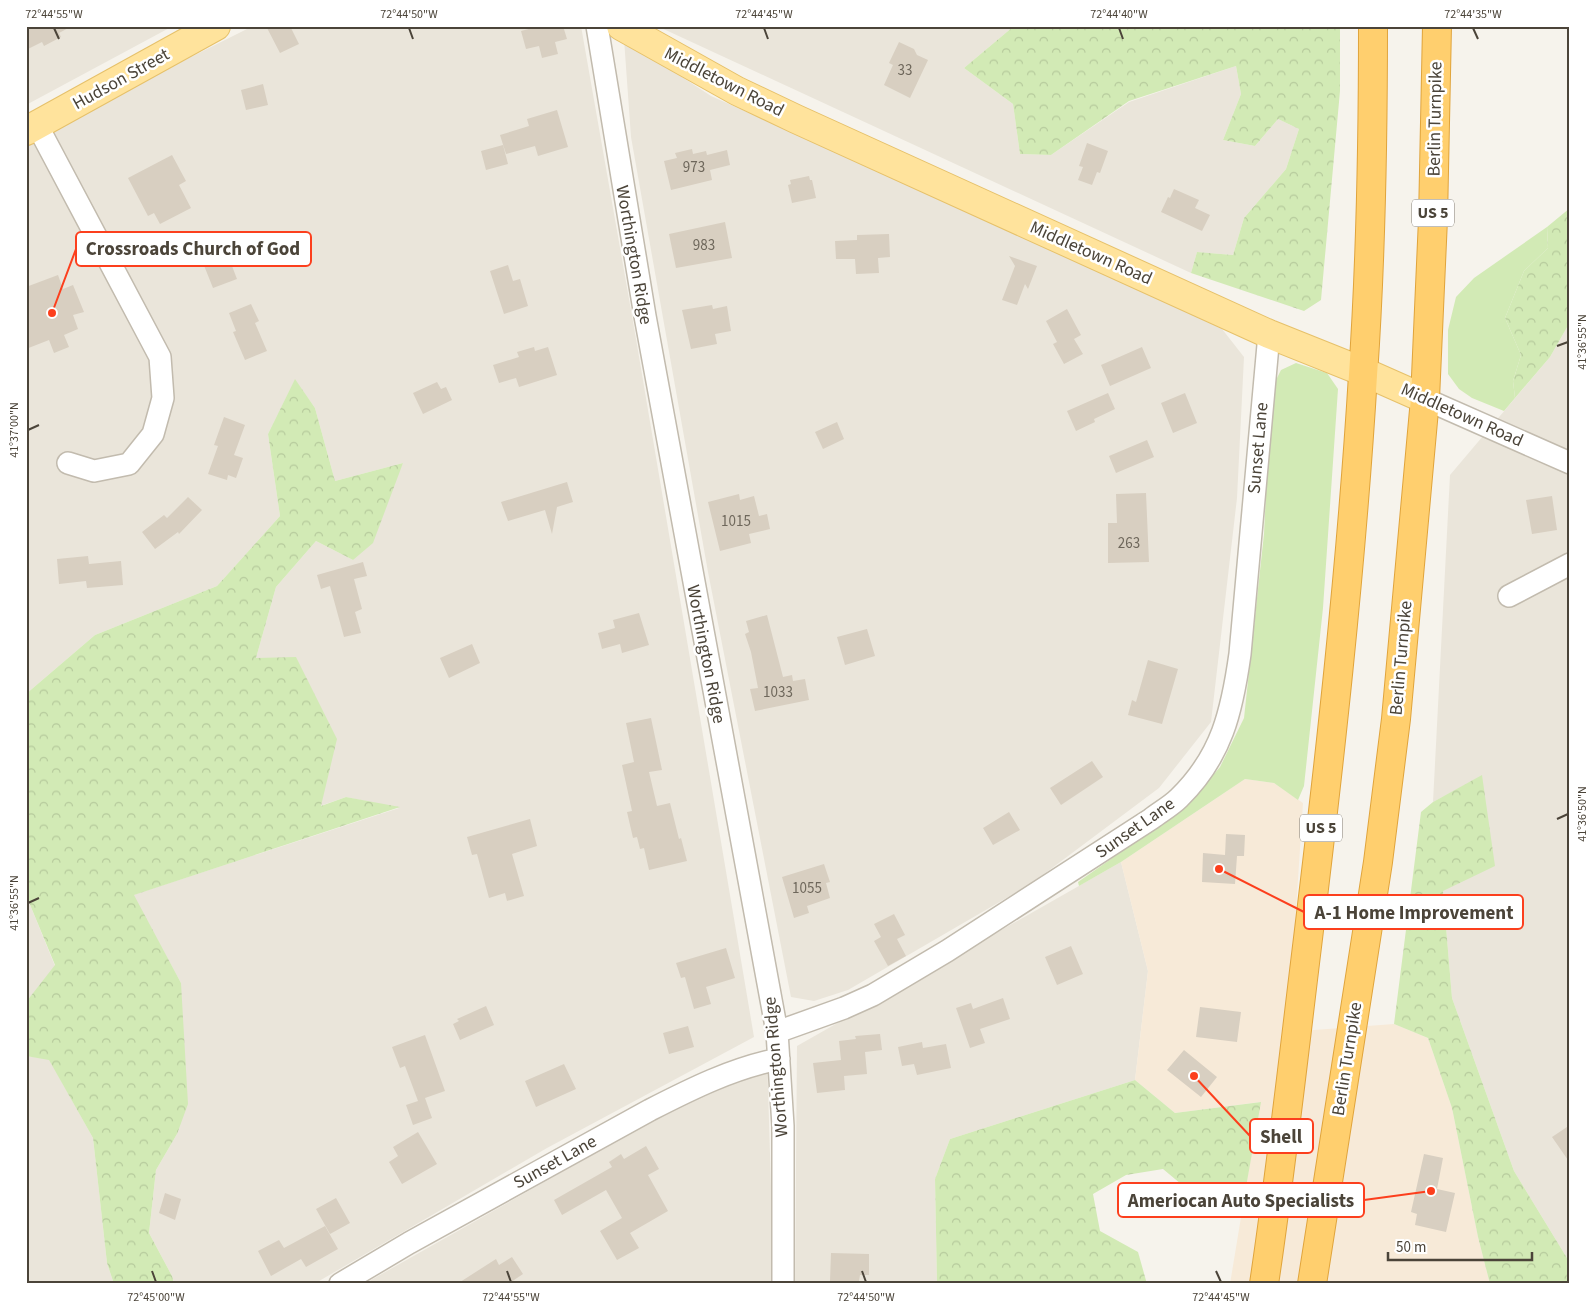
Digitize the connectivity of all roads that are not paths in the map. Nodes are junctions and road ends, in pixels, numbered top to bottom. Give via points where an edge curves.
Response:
1 (216, 26) edge
2 (597, 26) edge
3 (621, 26) edge
4 (1373, 26) edge
5 (1437, 26) edge
6 (32, 128) edge
7 (1269, 334) junction
8 (1364, 372) junction
9 (1425, 399) junction
10 (68, 463) dead end
11 (1570, 463) edge
12 (1570, 564) edge
13 (1509, 596) dead end
14 (776, 1032) junction
15 (779, 1060) junction
16 (340, 1284) edge
17 (783, 1284) edge
18 (1264, 1284) edge
19 (1312, 1284) edge

1 - 6 main road, Hudson Street
2 - 14 street, Worthington Ridge via 646,326
3 - 7 main road, Middletown Road via 746,95
4 - 8 highway, US 5
5 - 9 highway, Berlin Turnpike / US 5
6 - 10 street via 160,357 162,398 153,434 129,464 94,471
7 - 8 main road, Middletown Road
7 - 14 street, Sunset Lane via 1235,689 1228,720 1200,774 1179,798 1151,820 947,951 873,995
8 - 9 main road, Middletown Road
8 - 18 highway, US 5 via 1324,806
9 - 11 street, Middletown Road
9 - 19 highway, Berlin Turnpike / US 5 via 1385,810
12 - 13 street
14 - 15 street, Worthington Ridge
15 - 16 street, Sunset Lane via 742,1068 650,1110
15 - 17 street, Worthington Ridge via 783,1126

